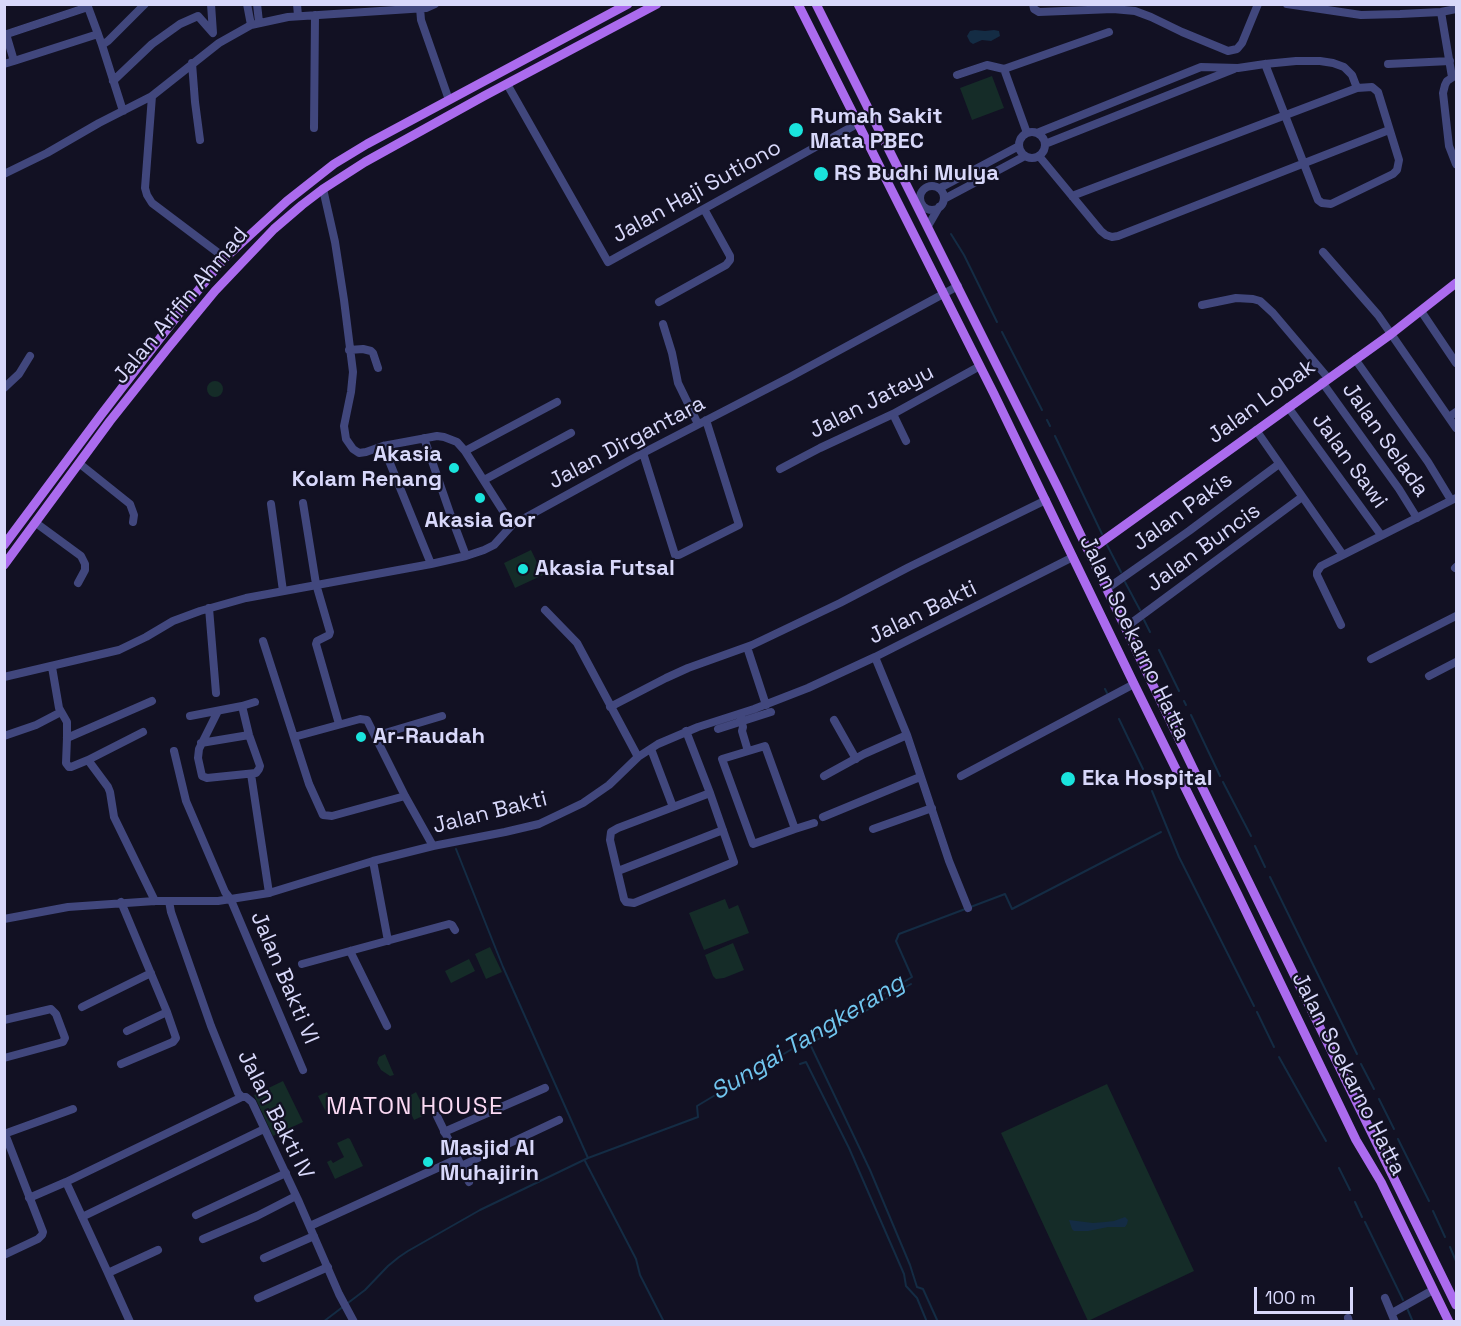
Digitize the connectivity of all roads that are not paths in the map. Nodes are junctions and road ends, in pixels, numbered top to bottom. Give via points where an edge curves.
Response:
1 (145, 4) edge
2 (248, 4) edge
3 (257, 4) edge
4 (297, 4) edge
5 (335, 4) edge
6 (435, 4) edge
7 (628, 4) edge
8 (657, 4) edge
9 (798, 4) edge
10 (816, 4) edge
11 (1033, 4) edge
12 (1258, 4) edge
13 (1287, 4) edge
14 (1363, 4) edge
15 (212, 7) edge
16 (1312, 7) edge
17 (420, 8) junction
18 (1456, 9) edge
19 (1441, 12) junction
20 (336, 14) junction
21 (315, 15) junction
22 (1361, 15) junction
23 (198, 16) junction
24 (298, 16) junction
25 (255, 24) junction
26 (1109, 32) dead end
27 (213, 33) junction
28 (98, 34) junction
29 (5, 35) edge
30 (219, 44) junction
31 (102, 45) junction
32 (15, 61) junction
33 (1450, 61) junction
34 (192, 63) junction
35 (4, 64) edge
36 (1265, 64) junction
37 (1388, 64) dead end
38 (1238, 68) junction
39 (1004, 69) junction
40 (957, 75) dead end
41 (1454, 76) edge
42 (113, 81) junction
43 (507, 84) junction
44 (1357, 88) junction
45 (152, 96) junction
46 (449, 100) junction
47 (123, 111) junction
48 (1285, 115) junction
49 (417, 117) junction
50 (857, 123) junction
51 (314, 128) dead end
52 (423, 129) junction
53 (1389, 130) junction
54 (1027, 133) junction
55 (1037, 133) junction
56 (200, 140) dead end
57 (1045, 144) junction
58 (1019, 146) junction
59 (1025, 156) junction
60 (1040, 156) junction
61 (1304, 163) junction
62 (1456, 164) edge
63 (4, 174) edge
64 (908, 186) junction
65 (928, 186) junction
66 (940, 188) junction
67 (323, 189) junction
68 (1072, 196) junction
69 (944, 199) junction
70 (939, 207) junction
71 (704, 209) junction
72 (928, 226) junction
73 (1323, 252) dead end
74 (225, 258) junction
75 (958, 286) junction
76 (1455, 288) edge
77 (943, 294) junction
78 (659, 302) dead end
79 (1202, 305) dead end
80 (1421, 310) junction
81 (663, 324) dead end
82 (1391, 334) junction
83 (350, 350) junction
84 (30, 356) dead end
85 (1355, 359) junction
86 (1456, 363) edge
87 (980, 366) junction
88 (378, 368) dead end
89 (1325, 380) junction
90 (4, 388) edge
91 (557, 402) dead end
92 (1288, 407) junction
93 (1456, 412) edge
94 (893, 414) junction
95 (101, 415) junction
96 (1449, 417) junction
97 (706, 420) junction
98 (110, 422) junction
99 (698, 424) junction
100 (1456, 428) edge
101 (1257, 430) junction
102 (571, 433) dead end
103 (424, 438) junction
104 (906, 441) dead end
105 (383, 446) junction
106 (465, 451) junction
107 (643, 453) junction
108 (80, 464) junction
109 (1279, 464) junction
110 (780, 469) dead end
111 (484, 480) junction
112 (1302, 497) junction
113 (1454, 499) edge
114 (1046, 501) junction
115 (303, 503) dead end
116 (271, 504) dead end
117 (1417, 518) junction
118 (133, 522) dead end
119 (36, 523) junction
120 (512, 525) junction
121 (1382, 535) junction
122 (4, 545) edge
123 (1089, 550) junction
124 (1343, 555) junction
125 (466, 556) junction
126 (1073, 557) junction
127 (431, 564) junction
128 (4, 565) edge
129 (78, 583) dead end
130 (316, 584) junction
131 (1108, 588) junction
132 (283, 591) junction
133 (209, 608) junction
134 (545, 610) dead end
135 (1456, 616) edge
136 (1341, 625) dead end
137 (1126, 627) junction
138 (263, 641) dead end
139 (747, 647) junction
140 (875, 657) junction
141 (1371, 659) dead end
142 (1456, 662) edge
143 (52, 667) junction
144 (1429, 676) dead end
145 (4, 677) edge
146 (1134, 684) junction
147 (216, 693) dead end
148 (152, 701) dead end
149 (255, 702) dead end
150 (766, 705) junction
151 (242, 706) junction
152 (610, 707) junction
153 (60, 710) junction
154 (218, 711) junction
155 (771, 712) dead end
156 (190, 716) dead end
157 (442, 716) dead end
158 (834, 720) dead end
159 (741, 721) junction
160 (339, 724) junction
161 (718, 729) dead end
162 (686, 731) junction
163 (143, 732) dead end
164 (249, 735) junction
165 (907, 735) junction
166 (4, 736) edge
167 (375, 736) junction
168 (294, 737) junction
169 (68, 738) junction
170 (201, 743) junction
171 (651, 748) junction
172 (751, 750) junction
173 (174, 751) dead end
174 (638, 757) junction
175 (856, 759) junction
176 (88, 760) junction
177 (251, 774) junction
178 (824, 776) dead end
179 (961, 776) dead end
180 (920, 777) junction
181 (710, 793) junction
182 (405, 796) junction
183 (674, 807) junction
184 (932, 808) junction
185 (823, 817) dead end
186 (814, 823) dead end
187 (795, 829) junction
188 (873, 829) dead end
189 (723, 830) junction
190 (433, 846) junction
191 (373, 861) junction
192 (618, 871) junction
193 (1253, 887) junction
194 (268, 893) junction
195 (1238, 895) junction
196 (231, 900) junction
197 (155, 901) junction
198 (169, 901) junction
199 (122, 902) junction
200 (968, 908) dead end
201 (4, 919) edge
202 (455, 930) dead end
203 (388, 941) junction
204 (351, 951) junction
205 (302, 964) dead end
206 (151, 973) junction
207 (82, 1007) dead end
208 (167, 1012) junction
209 (4, 1020) edge
210 (387, 1026) dead end
211 (127, 1031) dead end
212 (4, 1058) edge
213 (122, 1064) dead end
214 (303, 1070) dead end
215 (545, 1088) dead end
216 (242, 1097) junction
217 (73, 1109) dead end
218 (436, 1116) dead end
219 (560, 1120) dead end
220 (264, 1129) junction
221 (444, 1132) junction
222 (5, 1134) edge
223 (459, 1162) junction
224 (286, 1173) junction
225 (66, 1182) junction
226 (469, 1182) dead end
227 (296, 1196) junction
228 (29, 1198) junction
229 (196, 1215) dead end
230 (82, 1217) junction
231 (310, 1226) junction
232 (314, 1236) junction
233 (203, 1239) dead end
234 (158, 1250) dead end
235 (4, 1255) edge
236 (264, 1258) dead end
237 (327, 1267) junction
238 (108, 1272) junction
239 (1433, 1290) junction
240 (258, 1298) dead end
241 (1385, 1298) dead end
242 (1456, 1305) edge
243 (1392, 1313) junction
244 (1446, 1321) edge
245 (130, 1322) edge
246 (354, 1322) edge
247 (1395, 1322) edge

1 - 31 street
2 - 25 street
3 - 25 street
4 - 24 street
5 - 20 street
6 - 17 street
7 - 46 main road, Jalan Arifin Ahmad
8 - 43 main road, Jalan Arifin Ahmad
9 - 50 main road, Jalan Soekarno Hatta
10 - 64 main road, Jalan Soekarno Hatta
11 - 12 street via 1039,12 1135,11 1228,51 1242,43
13 - 16 street
14 - 22 street
15 - 23 street
15 - 27 street
16 - 22 street
17 - 20 street
17 - 46 street
18 - 19 street
19 - 22 street
19 - 33 street
20 - 21 street
21 - 24 street
21 - 51 street
23 - 27 street
23 - 42 street via 169,31
24 - 25 street
25 - 30 street
26 - 39 street
27 - 30 street
28 - 29 street via 88,7
28 - 31 street
28 - 32 street
29 - 32 street
30 - 34 street
31 - 42 street
32 - 35 street
33 - 37 street
33 - 41 street
34 - 45 street
34 - 56 street
36 - 38 street
36 - 44 street via 1309,60 1333,63 1348,71
36 - 48 street
38 - 55 street via 1198,68
38 - 57 street
39 - 40 street via 987,65
39 - 54 street
41 - 62 street via 1444,85 1443,93 1449,146
42 - 47 street
43 - 52 main road, Jalan Arifin Ahmad
43 - 71 street, Jalan Haji Sutiono via 608,262
44 - 48 street
44 - 53 street via 1372,87 1378,92
45 - 47 street
45 - 74 street via 147,195 152,203
46 - 49 main road, Jalan Arifin Ahmad
47 - 63 street
48 - 61 street
48 - 68 street
49 - 52 main road
49 - 74 main road, Jalan Arifin Ahmad via 312,180
50 - 71 street, Jalan Haji Sutiono
50 - 77 main road, Jalan Soekarno Hatta
52 - 67 main road, Jalan Arifin Ahmad
53 - 61 street
53 - 61 street via 1399,160 1397,170 1331,204 1318,200
54 - 55 street
54 - 58 street
55 - 57 street
57 - 60 street
58 - 59 street
58 - 66 street
59 - 60 street
59 - 69 street
60 - 68 street
61 - 68 street via 1112,237
64 - 65 street
64 - 72 main road, Jalan Soekarno Hatta
65 - 66 street
65 - 70 street via 922,190 921,201 928,209
66 - 69 street
67 - 83 street via 337,254
67 - 98 main road, Jalan Arifin Ahmad via 238,265
69 - 70 street
70 - 72 street
71 - 78 street via 730,260
72 - 75 main road, Jalan Soekarno Hatta
73 - 82 street
74 - 95 main road, Jalan Arifin Ahmad
75 - 77 street, Jalan Dirgantara
75 - 123 main road, Jalan Soekarno Hatta
76 - 80 main road, Jalan Lobak
77 - 87 main road, Jalan Soekarno Hatta
77 - 97 street, Jalan Dirgantara
79 - 89 street, Jalan Selada via 1236,298 1264,304
80 - 82 main road, Jalan Lobak
80 - 86 street
81 - 99 street via 678,383
82 - 85 main road, Jalan Lobak
82 - 96 street
83 - 88 street via 371,351
83 - 105 street via 353,372 344,426 346,439 359,453
84 - 90 street via 20,374
85 - 89 main road, Jalan Lobak
85 - 113 street
87 - 94 street, Jalan Jatayu
87 - 114 main road, Jalan Soekarno Hatta
89 - 92 main road, Jalan Lobak
89 - 117 street, Jalan Selada
91 - 106 street
92 - 101 main road, Jalan Lobak
92 - 121 street, Jalan Sawi
93 - 96 street
94 - 104 street
94 - 110 street, Jalan Jatayu
95 - 98 main road
95 - 122 main road, Jalan Arifin Ahmad
96 - 100 street
97 - 99 street, Jalan Dirgantara
97 - 107 street via 739,525 675,555
98 - 108 main road, Jalan Arifin Ahmad
99 - 107 street, Jalan Dirgantara
101 - 109 street
101 - 123 main road, Jalan Lobak
102 - 111 street
103 - 105 street
103 - 106 street via 444,437 457,442
103 - 125 street
105 - 127 street
106 - 111 street
107 - 120 street, Jalan Dirgantara
108 - 118 street via 130,504
108 - 119 main road, Jalan Arifin Ahmad
109 - 112 street
109 - 131 street, Jalan Pakis
111 - 120 street
112 - 124 street
112 - 137 street, Jalan Buncis
113 - 117 street
114 - 126 main road, Jalan Soekarno Hatta
114 - 139 street
115 - 130 street
116 - 132 street
117 - 121 street
119 - 128 main road, Jalan Arifin Ahmad
119 - 129 street via 81,556 85,570
120 - 125 street, Jalan Dirgantara via 494,545
121 - 124 street
123 - 131 main road, Jalan Soekarno Hatta
124 - 136 street via 1317,572
125 - 127 street, Jalan Dirgantara
126 - 140 street, Jalan Bakti
126 - 146 main road, Jalan Soekarno Hatta
127 - 130 street, Jalan Dirgantara
130 - 132 street, Jalan Dirgantara
130 - 160 street via 330,630 316,644
131 - 137 main road, Jalan Soekarno Hatta
132 - 133 street, Jalan Dirgantara
133 - 143 street, Jalan Dirgantara via 173,621 119,650
133 - 147 street
134 - 152 street via 577,643
135 - 141 street
137 - 193 main road, Jalan Soekarno Hatta
138 - 168 street
139 - 150 street
139 - 152 street via 681,672
140 - 150 street, Jalan Bakti
140 - 165 street
142 - 144 street
143 - 145 street, Jalan Dirgantara
143 - 153 street
146 - 179 street
146 - 195 main road, Jalan Soekarno Hatta
148 - 169 street
149 - 151 street
150 - 159 street, Jalan Bakti
151 - 154 street
151 - 164 street
152 - 174 street
153 - 166 street via 36,725
153 - 169 street via 67,722
154 - 156 street
154 - 170 street
155 - 159 street
157 - 167 street
158 - 175 street
159 - 161 street
159 - 162 street, Jalan Bakti
159 - 172 street
160 - 167 street via 365,719
160 - 168 street
162 - 171 street, Jalan Bakti
162 - 181 street
163 - 176 street
164 - 170 street
164 - 177 street via 260,768
165 - 175 street
165 - 180 street
167 - 182 street
168 - 182 street via 309,784 325,816
169 - 176 street via 67,766
170 - 177 street via 198,758 203,777
171 - 174 street, Jalan Bakti
171 - 183 street
172 - 187 street via 765,746
172 - 187 street via 722,759 753,844
173 - 196 street, Jalan Bakti VI via 186,801
174 - 190 street, Jalan Bakti via 609,785 539,824
175 - 178 street
176 - 197 street via 110,792 116,822
177 - 194 street
180 - 184 street
180 - 185 street
181 - 183 street
181 - 189 street
182 - 190 street
183 - 192 street via 611,832
184 - 188 street
184 - 200 street
186 - 187 street
189 - 192 street
189 - 192 street via 734,862 634,903 624,899
190 - 191 street, Jalan Bakti
191 - 194 street, Jalan Bakti
191 - 203 street
193 - 195 main road
193 - 242 main road, Jalan Soekarno Hatta
194 - 196 street, Jalan Bakti
195 - 239 main road, Jalan Soekarno Hatta
196 - 198 street, Jalan Bakti
196 - 214 street, Jalan Bakti VI
197 - 198 street, Jalan Bakti
197 - 199 street, Jalan Bakti
198 - 216 street, Jalan Bakti IV via 211,1026
199 - 201 street, Jalan Bakti
199 - 206 street
202 - 203 street via 449,924
203 - 204 street
204 - 205 street
204 - 210 street
206 - 207 street
206 - 208 street
208 - 211 street
208 - 213 street via 176,1039
209 - 212 street via 51,1009 65,1039
215 - 221 street
216 - 220 street, Jalan Bakti IV via 252,1102
216 - 225 street
217 - 222 street
218 - 221 street
219 - 223 street
220 - 224 street, Jalan Bakti IV
220 - 230 street
221 - 223 street
222 - 228 street
223 - 226 street
223 - 231 street
224 - 227 street, Jalan Bakti IV
224 - 229 street
225 - 228 street
225 - 230 street
227 - 231 street, Jalan Bakti IV
227 - 233 street
228 - 235 street via 43,1234
230 - 238 street
231 - 232 street, Jalan Bakti IV
232 - 236 street
232 - 237 street, Jalan Bakti IV
234 - 238 street
237 - 240 street
237 - 246 street, Jalan Bakti IV
238 - 245 street
239 - 243 street
239 - 244 main road, Jalan Soekarno Hatta
241 - 243 street
243 - 247 street

